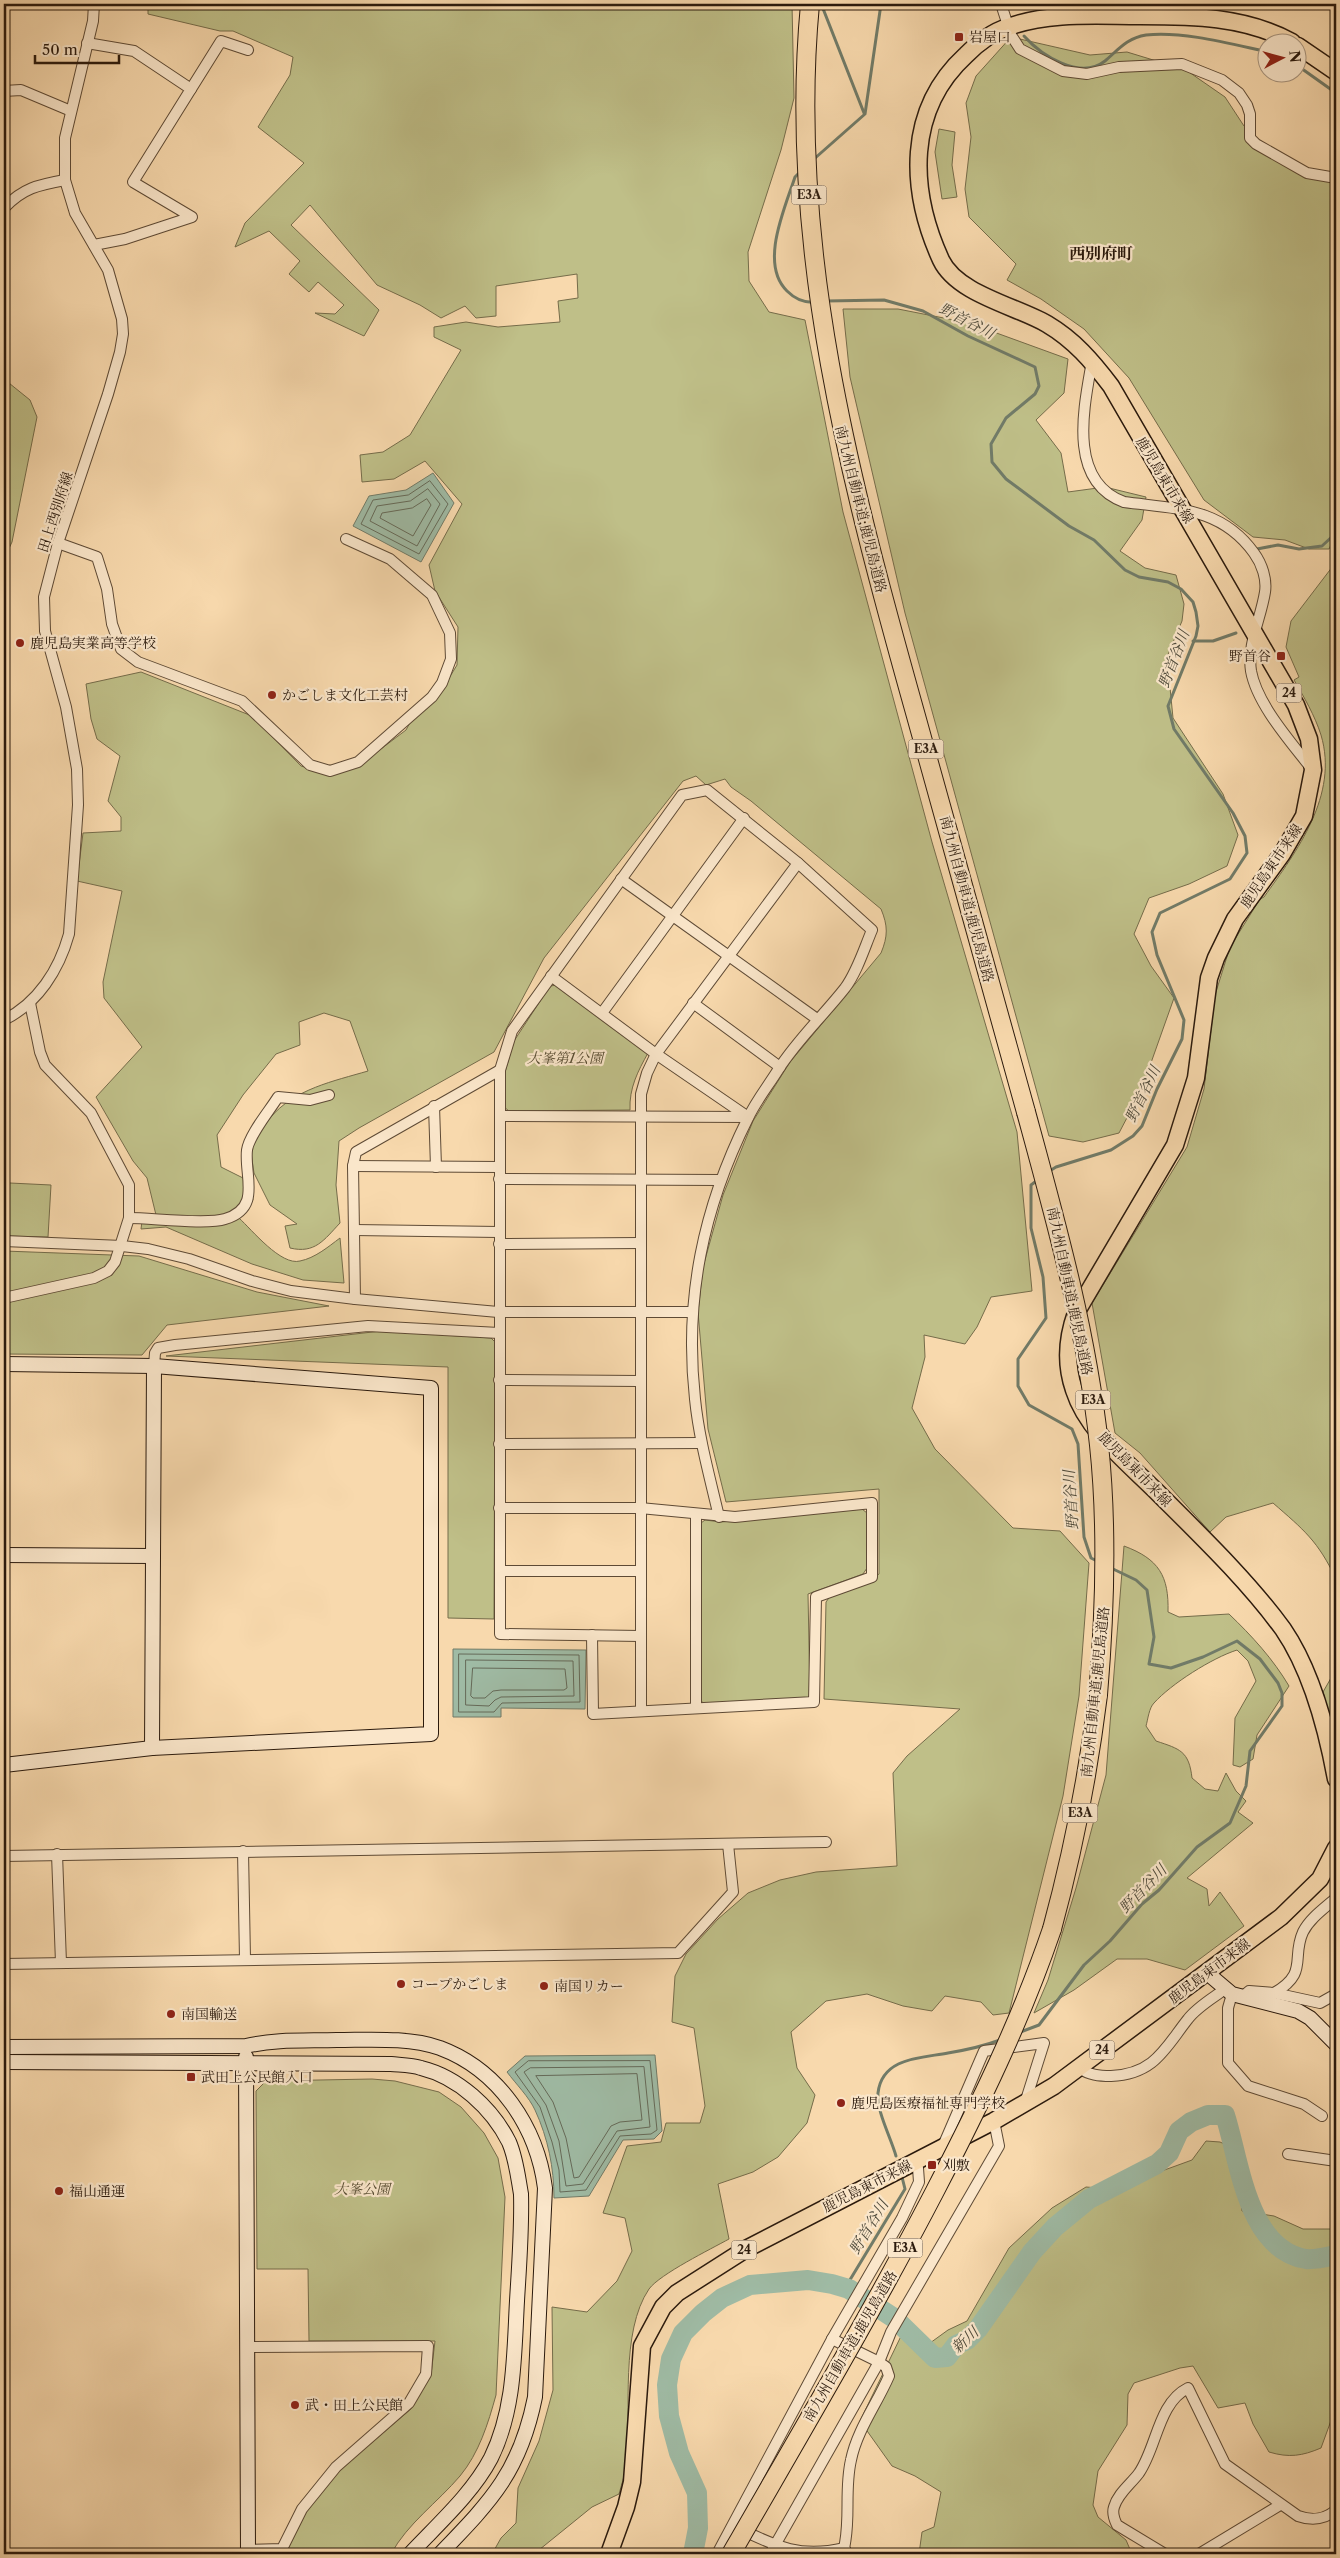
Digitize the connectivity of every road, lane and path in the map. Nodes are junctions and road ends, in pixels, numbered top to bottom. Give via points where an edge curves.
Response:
1 (94, 4) edge
2 (810, 4) edge
3 (1001, 4) edge
4 (1009, 26) junction
5 (1269, 32) edge
6 (87, 43) junction
7 (248, 50) dead end
8 (1308, 53) edge
9 (1336, 72) edge
10 (191, 89) junction
11 (4, 91) edge
12 (71, 111) junction
13 (1336, 178) edge
14 (65, 180) junction
15 (4, 208) edge
16 (94, 245) junction
17 (1092, 361) junction
18 (1183, 510) junction
19 (346, 539) dead end
20 (58, 544) junction
21 (1255, 632) junction
22 (1313, 770) junction
23 (744, 818) junction
24 (798, 863) junction
25 (621, 879) junction
26 (673, 916) junction
27 (729, 957) junction
28 (551, 976) junction
29 (30, 1003) junction
30 (694, 1003) junction
31 (602, 1013) junction
32 (817, 1019) junction
33 (4, 1020) edge
34 (656, 1054) junction
35 (780, 1067) junction
36 (500, 1070) junction
37 (330, 1095) dead end
38 (434, 1106) junction
39 (640, 1115) junction
40 (500, 1116) junction
41 (748, 1117) junction
42 (353, 1166) junction
43 (436, 1167) junction
44 (500, 1167) junction
45 (499, 1179) junction
46 (640, 1180) junction
47 (721, 1180) junction
48 (129, 1218) junction
49 (354, 1230) junction
50 (499, 1232) junction
51 (4, 1241) edge
52 (640, 1243) junction
53 (499, 1244) junction
54 (122, 1246) junction
55 (4, 1298) edge
56 (355, 1298) junction
57 (498, 1312) junction
58 (640, 1312) junction
59 (692, 1312) junction
60 (499, 1333) junction
61 (4, 1364) edge
62 (154, 1366) junction
63 (499, 1380) junction
64 (639, 1381) junction
65 (701, 1443) junction
66 (499, 1444) junction
67 (640, 1445) junction
68 (499, 1508) junction
69 (640, 1508) junction
70 (696, 1515) junction
71 (719, 1517) junction
72 (4, 1555) edge
73 (152, 1556) junction
74 (500, 1571) junction
75 (641, 1571) junction
76 (592, 1635) junction
77 (640, 1636) junction
78 (696, 1708) junction
79 (641, 1711) junction
80 (152, 1748) junction
81 (4, 1765) edge
82 (1336, 1772) edge
83 (826, 1842) dead end
84 (728, 1844) junction
85 (1336, 1848) edge
86 (243, 1851) junction
87 (57, 1854) junction
88 (4, 1856) edge
89 (1336, 1898) edge
90 (245, 1959) junction
91 (61, 1963) junction
92 (4, 1964) edge
93 (1206, 1972) junction
94 (1274, 1992) junction
95 (1233, 1994) junction
96 (1336, 1994) edge
97 (1336, 2044) edge
98 (246, 2046) junction
99 (4, 2047) edge
100 (4, 2062) edge
101 (246, 2065) junction
102 (1078, 2068) junction
103 (1024, 2104) junction
104 (1322, 2116) dead end
105 (994, 2121) junction
106 (943, 2146) junction
107 (1288, 2154) dead end
108 (1336, 2161) edge
109 (915, 2162) junction
110 (832, 2339) junction
111 (247, 2347) junction
112 (879, 2362) junction
113 (1280, 2505) junction
114 (1336, 2510) edge
115 (732, 2525) junction
116 (772, 2550) edge
117 (846, 2551) edge
118 (248, 2552) edge
119 (410, 2554) edge
120 (440, 2554) edge
121 (609, 2554) edge
122 (717, 2554) edge
123 (731, 2554) edge
124 (1165, 2554) edge
125 (1199, 2554) edge

1 - 6 street, 田上西別府線
2 - 123 highway, 南九州自動車道;鹿児島道路 / E3A, bridge via 806,114 810,223 832,385 882,595 1060,1236 1090,1376 1099,1446 1105,1582 1098,1695 1088,1777 1070,1864 1052,1929 1019,2017 981,2101 890,2277
3 - 4 street
4 - 5 main road, 鹿児島東市来線 / 24 via 1063,16 1204,18 1236,21
4 - 13 street via 1020,49 1074,74 1119,67 1182,64 1222,80 1247,104 1250,138 1256,144 1307,173
4 - 17 main road, 鹿児島東市来線 / 24 via 977,44 956,64 932,100 922,125 918,156 927,219 942,262 957,280 1046,324 1080,347
6 - 10 street via 134,51
6 - 12 street, 田上西別府線
7 - 10 street via 221,41
8 - 9 main road
10 - 16 street via 133,182 192,217 125,239
11 - 12 street via 21,90
12 - 14 street, 田上西別府線 via 65,138
14 - 15 street via 29,188
14 - 16 street, 田上西別府線 via 75,213
16 - 20 street, 田上西別府線 via 117,295 122,319 120,352
17 - 18 main road, 鹿児島東市来線 / 24
17 - 18 street via 1082,431 1092,474 1101,488 1124,502
18 - 21 main road, 鹿児島東市来線 / 24
18 - 21 street via 1221,521 1244,539 1260,562 1265,589
19 - 20 street via 390,559 432,595 450,633 451,659 442,683 432,697 358,762 330,771 310,765 242,701 138,662 121,649 97,557
20 - 29 street, 田上西別府線 via 44,597 45,630 72,738 78,804 68,934 57,967
21 - 22 main road, 鹿児島東市来線 / 24 via 1304,724
21 - 22 street via 1251,668 1254,685
22 - 82 main road, 鹿児島東市来線 / 24 via 1311,792 1301,822 1235,919 1216,958 1209,978 1196,1078 1175,1145 1076,1313 1069,1331 1068,1370 1074,1392 1099,1432 1206,1541 1283,1630 1307,1674
23 - 24 street
23 - 25 street via 707,790 682,795
23 - 26 street
24 - 27 street
24 - 32 street via 872,930 846,987
25 - 26 street
25 - 28 street
26 - 27 street
26 - 31 street
27 - 30 street
27 - 32 street
28 - 31 street
28 - 36 street via 512,1031
29 - 33 street, 田上西別府線
29 - 48 street via 44,1064 90,1112 129,1185
30 - 34 street
30 - 35 street
31 - 34 street
32 - 35 street
34 - 39 street via 641,1094
34 - 41 street
35 - 41 street
36 - 38 street
36 - 40 street
37 - 48 street via 310,1100 278,1097 247,1149 249,1192 247,1203 236,1214 225,1220 209,1221
38 - 42 street via 356,1152
38 - 43 street
39 - 40 street
39 - 41 street
39 - 46 street
40 - 44 street
41 - 47 street
42 - 43 street
42 - 49 street
43 - 44 street
44 - 45 street
45 - 46 street
45 - 50 street
46 - 47 street
46 - 52 street
47 - 59 street via 695,1273
48 - 54 street
49 - 50 street
49 - 56 street
50 - 53 street
51 - 54 street
52 - 53 street
52 - 58 street
53 - 57 street
54 - 55 street via 111,1266 94,1278
54 - 56 street via 168,1253 291,1291
56 - 57 street
57 - 58 street
57 - 60 street
58 - 59 street
58 - 64 street
59 - 65 street via 694,1399
60 - 62 street via 368,1326 158,1348
60 - 63 street
61 - 62 street
62 - 73 street
62 - 80 street via 431,1388 431,1734
63 - 64 street
63 - 66 street
64 - 67 street
65 - 67 street
65 - 71 street
66 - 67 street
66 - 68 street
67 - 69 street
68 - 69 street
68 - 74 street
69 - 70 street
69 - 75 street
70 - 71 street
70 - 78 street
71 - 78 street via 872,1503 872,1577 816,1597 814,1702
72 - 73 street
73 - 80 street
74 - 75 street
74 - 76 street via 500,1634
75 - 77 street
76 - 77 street
76 - 79 street via 593,1714
77 - 79 street
78 - 79 street
80 - 81 street
83 - 84 street
84 - 86 street
84 - 90 street via 733,1892 678,1953
85 - 93 main road, 鹿児島東市来線 / 24 via 1320,1879 1302,1897 1281,1917
86 - 87 street
86 - 90 street
87 - 88 street
87 - 91 street
89 - 94 street via 1309,1922 1302,1934 1298,1969 1291,1980
90 - 91 street
91 - 92 street
93 - 95 street
93 - 102 main road, 鹿児島東市来線 / 24
94 - 95 street
94 - 96 street via 1320,2003
95 - 97 street via 1298,2011 1310,2018
95 - 102 street via 1189,2017 1156,2060 1138,2071 1121,2076 1103,2076 1087,2074
95 - 104 street via 1228,2008 1228,2063 1248,2086 1304,2104
98 - 99 street
98 - 101 street
98 - 120 street via 270,2041 388,2040 439,2048 490,2080 519,2112 532,2137 542,2164 545,2213 535,2397 528,2431 516,2461 499,2489
100 - 101 street
101 - 111 street
101 - 119 street via 391,2064 421,2068 444,2076 472,2095 487,2109 509,2143 516,2166 521,2216 509,2409 490,2460 471,2487
102 - 103 main road, 鹿児島東市来線 / 24
103 - 105 main road, 鹿児島東市来線 / 24
103 - 106 street via 1044,2043 984,2052
105 - 106 main road, 鹿児島東市来線 / 24
105 - 112 street via 999,2146 891,2332
106 - 109 main road, 鹿児島東市来線 / 24
107 - 108 street
109 - 110 street via 918,2182 902,2218
109 - 121 main road, 鹿児島東市来線 / 24 via 746,2249 691,2283 663,2307 642,2346 632,2482
110 - 112 street
110 - 115 street
111 - 118 street
111 - 118 street via 428,2346 426,2374 409,2403 336,2467 302,2509 282,2549
112 - 116 street
112 - 117 street via 886,2367 889,2376 851,2458 847,2480 849,2528
113 - 114 street via 1307,2519 1318,2519
113 - 124 street via 1225,2464 1188,2388 1178,2393 1167,2408 1153,2448 1113,2508 1117,2525
113 - 125 street
115 - 116 street
115 - 122 street
116 - 117 street via 804,2553

